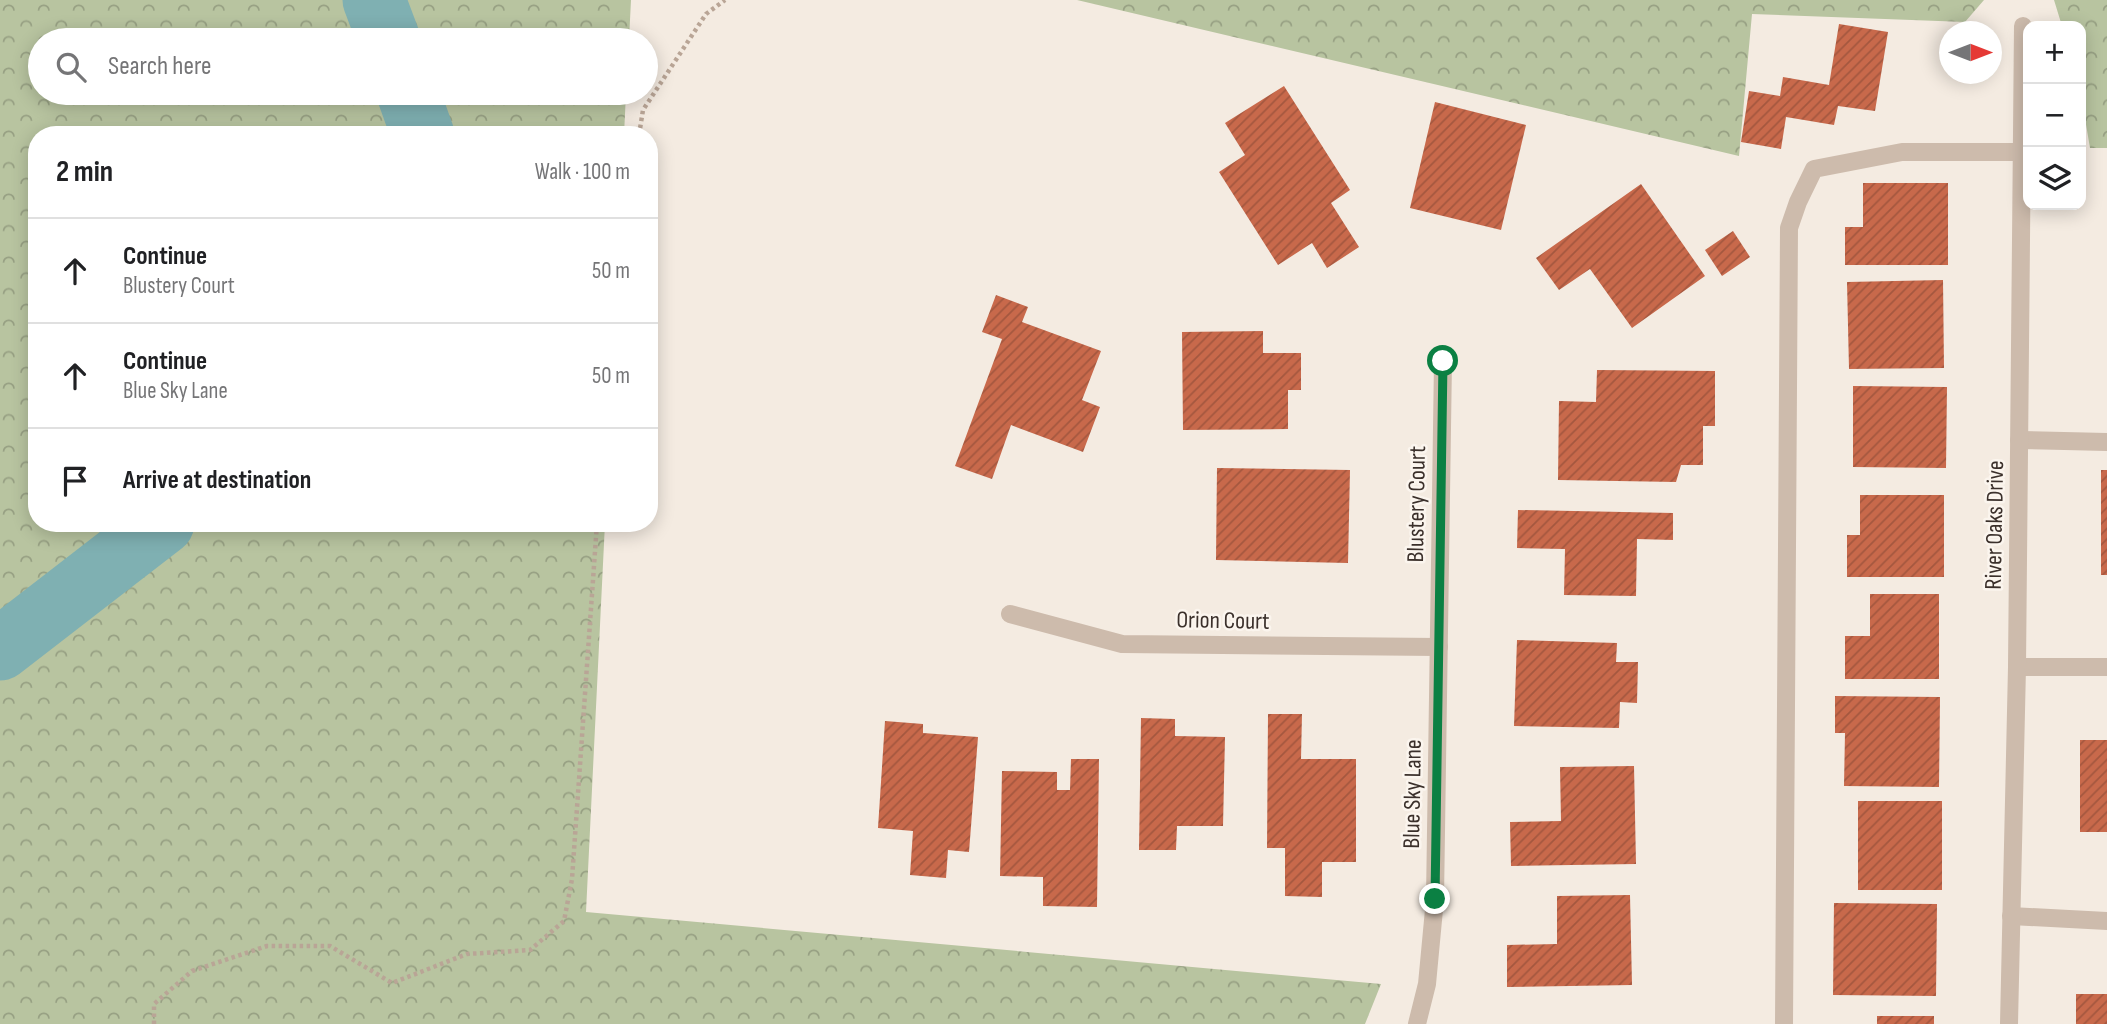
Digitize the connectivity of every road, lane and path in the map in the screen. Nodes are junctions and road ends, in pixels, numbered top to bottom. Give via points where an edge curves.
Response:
1 (725, 0) edge
2 (2023, 26) dead end
3 (658, 87) edge
4 (646, 105) edge
5 (640, 126) edge
6 (2022, 152) junction
7 (1443, 361) dead end
8 (2019, 440) junction
9 (2107, 442) edge
10 (596, 532) edge
11 (1010, 614) dead end
12 (1439, 648) junction
13 (2017, 667) junction
14 (2107, 667) edge
15 (2011, 916) junction
16 (2107, 921) edge
17 (154, 1024) edge
18 (1417, 1024) edge
19 (1784, 1024) edge
20 (2009, 1024) edge

1 - 3 path via 706,14
2 - 6 street, River Oaks Drive
4 - 5 path
6 - 8 street, River Oaks Drive
6 - 19 street via 1902,152 1814,169 1789,228
7 - 12 street, Blustery Court
8 - 9 street
8 - 13 street, River Oaks Drive
10 - 17 path via 572,879 564,921 530,950 467,954 393,984 330,946 267,946 192,971 154,1004
11 - 12 street, Orion Court via 1122,644
12 - 18 street, Blue Sky Lane via 1435,899 1427,984
13 - 14 street
13 - 15 street, River Oaks Drive
15 - 16 street
15 - 20 street, River Oaks Drive

